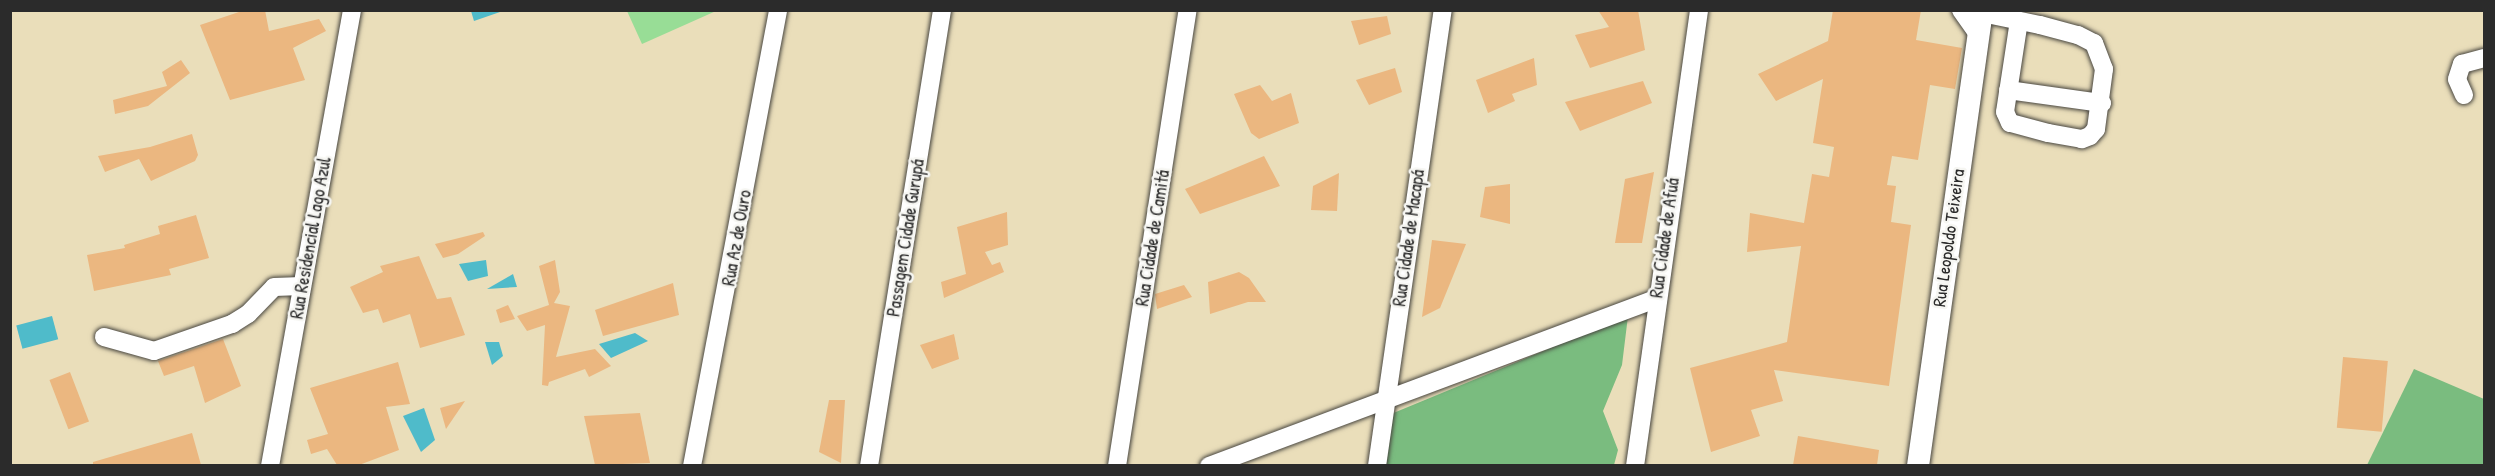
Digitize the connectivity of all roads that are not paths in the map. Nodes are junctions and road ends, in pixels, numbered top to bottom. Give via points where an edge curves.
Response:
1 (352, 10) edge
2 (778, 10) edge
3 (942, 10) edge
4 (1188, 10) edge
5 (1443, 10) edge
6 (1699, 10) edge
7 (1976, 17) edge
8 (2019, 21) junction
9 (2484, 58) edge
10 (2008, 90) junction
11 (2464, 95) dead end
12 (2102, 103) junction
13 (302, 286) junction
14 (1656, 299) junction
15 (104, 337) dead end
16 (1385, 400) junction
17 (270, 465) edge
18 (692, 465) edge
19 (869, 465) edge
20 (1117, 465) edge
21 (1209, 465) edge
22 (1377, 465) edge
23 (1635, 465) edge
24 (1918, 465) edge

1 - 13 street, Rua Residencial Lago Azul
2 - 18 street, Rua Az de Ouro
3 - 19 street, Passagem Cidade Gurupá
4 - 20 street, Rua Cidade de Camitá
5 - 16 street, Rua Cidade de Macapá
6 - 14 street, Rua Cidade de Afuá
7 - 8 street
7 - 24 main road, Rua Leopoldo Teixeira
8 - 10 street
8 - 12 street via 2094,43 2104,69
9 - 11 street via 2462,64 2457,79
10 - 12 street
10 - 12 street via 2005,112 2010,123 2082,139 2096,129
13 - 15 street via 274,287 242,319 154,351
13 - 17 street, Rua Residencial Lago Azul
14 - 16 street
14 - 23 street, Rua Cidade de Afuá
16 - 21 street
16 - 22 street, Rua Cidade de Macapá

